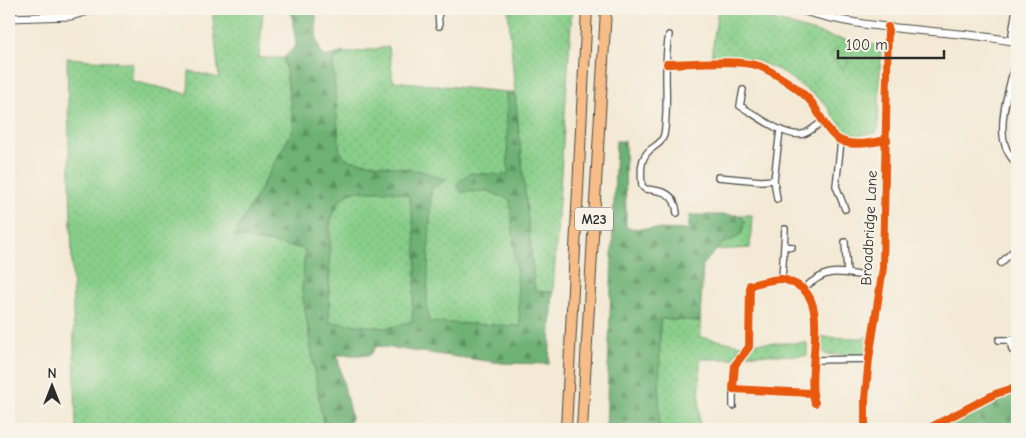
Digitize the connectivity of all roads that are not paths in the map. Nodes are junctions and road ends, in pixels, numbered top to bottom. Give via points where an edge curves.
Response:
1 (95, 9) edge
2 (438, 9) edge
3 (587, 9) edge
4 (606, 9) edge
5 (797, 9) edge
6 (1016, 9) edge
7 (807, 10) edge
8 (9, 18) edge
9 (439, 26) dead end
10 (888, 27) junction
11 (669, 35) dead end
12 (1014, 41) edge
13 (1017, 54) edge
14 (667, 64) junction
15 (1015, 73) edge
16 (743, 90) dead end
17 (823, 121) junction
18 (780, 130) junction
19 (887, 140) junction
20 (841, 141) junction
21 (1017, 165) edge
22 (718, 177) dead end
23 (774, 180) junction
24 (777, 199) dead end
25 (844, 209) dead end
26 (677, 213) dead end
27 (785, 229) dead end
28 (845, 242) dead end
29 (784, 246) junction
30 (792, 247) dead end
31 (1017, 247) edge
32 (1001, 262) dead end
33 (847, 274) junction
34 (859, 275) dead end
35 (782, 279) junction
36 (804, 288) junction
37 (1017, 338) edge
38 (999, 340) dead end
39 (1010, 340) junction
40 (1012, 350) dead end
41 (814, 360) junction
42 (869, 360) junction
43 (1017, 387) edge
44 (733, 389) junction
45 (811, 393) junction
46 (815, 403) dead end
47 (733, 406) dead end
48 (566, 429) edge
49 (582, 429) edge
50 (865, 429) edge
51 (927, 429) edge

1 - 8 street via 71,16
2 - 9 street
3 - 48 highway, M23
4 - 49 highway, M23
5 - 7 street
6 - 12 street
7 - 10 street via 836,19
10 - 12 street
10 - 19 street, Broadbridge Lane
11 - 14 street
13 - 15 street
14 - 17 street via 759,66 804,94
14 - 26 street via 664,135 662,142 644,157 641,164 642,186 669,196
15 - 21 street via 1003,129 1004,145
16 - 18 street via 740,106
17 - 18 street via 804,134
17 - 20 street
18 - 23 street
19 - 20 street via 854,144
19 - 42 street, Broadbridge Lane via 883,268
20 - 25 street via 836,186
22 - 23 street via 761,182
23 - 24 street
27 - 29 street
28 - 33 street
29 - 30 street
29 - 35 street
31 - 32 street
33 - 34 street
33 - 36 street via 829,272
35 - 36 street
35 - 44 street via 750,285 749,347 735,366
36 - 41 street via 813,303
37 - 39 street
38 - 39 street
39 - 40 street
41 - 42 street
41 - 45 street
42 - 50 street, Broadbridge Lane
43 - 51 street via 995,394
44 - 45 street
44 - 47 street
45 - 46 street

